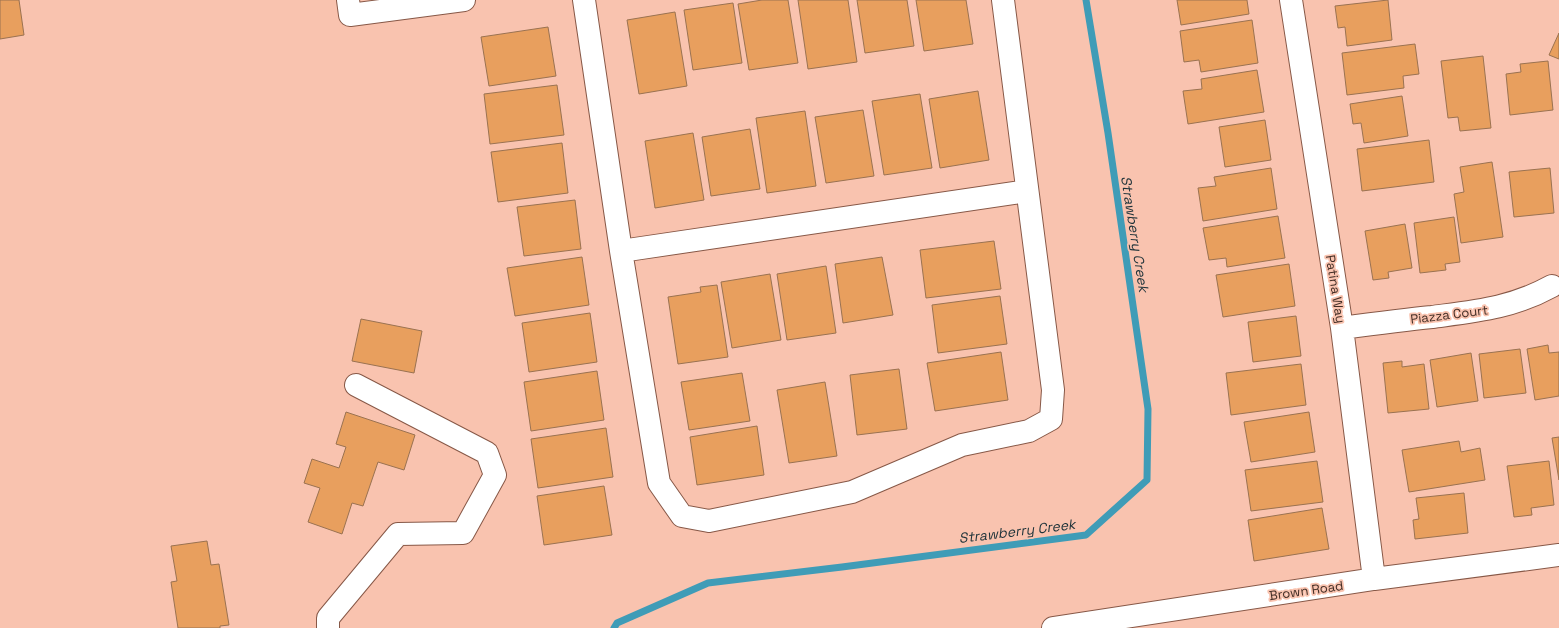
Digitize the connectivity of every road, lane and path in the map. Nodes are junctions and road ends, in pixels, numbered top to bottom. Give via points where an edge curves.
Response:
1 (464, 0) edge
2 (584, 0) edge
3 (1003, 0) edge
4 (1291, 0) edge
5 (349, 8) edge
6 (1027, 191) junction
7 (621, 250) junction
8 (1552, 286) dead end
9 (1342, 328) junction
10 (356, 384) dead end
11 (1559, 554) edge
12 (1374, 579) junction
13 (328, 628) edge
14 (1053, 628) edge

1 - 5 street
2 - 7 street
3 - 6 street
4 - 9 street, Patina Way
6 - 7 street
6 - 7 street via 1053,390 1051,419 1029,432 962,445 852,492 709,521 682,516 660,483
8 - 9 street, Piazza Court via 1516,302 1490,309
9 - 12 street, Patina Way
10 - 13 street via 487,453 495,475 463,533 398,534 328,618
11 - 12 street, Brown Road
12 - 14 street, Brown Road

